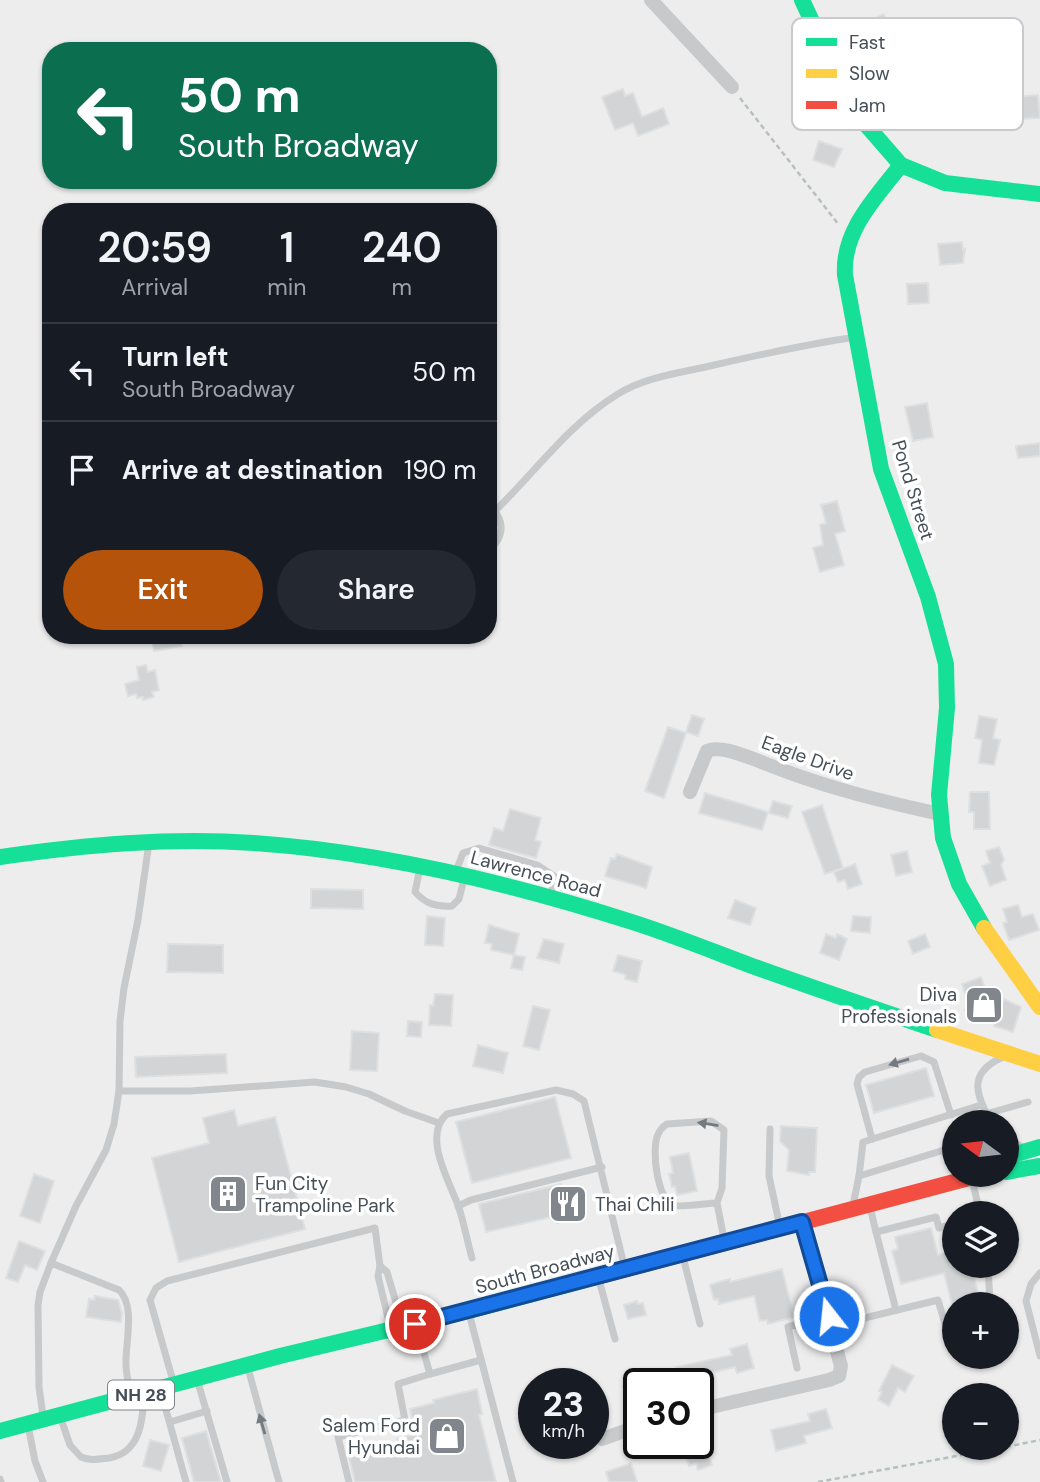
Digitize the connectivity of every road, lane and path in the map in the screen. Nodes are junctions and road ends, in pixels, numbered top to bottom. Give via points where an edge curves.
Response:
1 (650, 0) edge
2 (802, 0) edge
3 (810, 18) edge
4 (732, 87) joint
5 (871, 130) edge
6 (901, 165) junction
7 (1040, 194) edge
8 (850, 239) junction
9 (857, 337) junction
10 (497, 504) edge
11 (497, 516) edge
12 (497, 542) edge
13 (690, 792) dead end
14 (940, 814) junction
15 (149, 842) junction
16 (0, 857) edge
17 (420, 867) junction
18 (460, 876) junction
19 (550, 899) junction
20 (1040, 1007) edge
21 (1008, 1054) junction
22 (1040, 1064) edge
23 (119, 1091) junction
24 (1028, 1102) dead end
25 (981, 1105) junction
26 (945, 1110) edge
27 (969, 1110) edge
28 (984, 1110) edge
29 (1008, 1110) edge
30 (942, 1121) edge
31 (439, 1123) junction
32 (770, 1129) dead end
33 (872, 1139) junction
34 (942, 1148) edge
35 (1040, 1166) edge
36 (602, 1167) junction
37 (1019, 1170) edge
38 (859, 1176) junction
39 (942, 1185) edge
40 (717, 1203) junction
41 (458, 1206) junction
42 (861, 1206) junction
43 (802, 1222) junction
44 (942, 1227) edge
45 (780, 1228) junction
46 (876, 1233) junction
47 (725, 1244) junction
48 (682, 1254) junction
49 (472, 1258) dead end
50 (51, 1263) junction
51 (380, 1266) junction
52 (625, 1269) junction
53 (1040, 1273) edge
54 (598, 1276) junction
55 (896, 1310) junction
56 (468, 1311) junction
57 (942, 1314) edge
58 (830, 1321) junction
59 (700, 1324) dead end
60 (403, 1327) junction
61 (615, 1339) dead end
62 (1040, 1356) edge
63 (481, 1360) junction
64 (247, 1365) junction
65 (797, 1368) dead end
66 (430, 1374) junction
67 (197, 1379) junction
68 (152, 1391) junction
69 (714, 1406) edge
70 (207, 1411) junction
71 (60, 1415) junction
72 (35, 1422) junction
73 (170, 1422) junction
74 (0, 1431) edge
75 (1040, 1440) edge
76 (1019, 1444) edge
77 (942, 1459) edge
78 (43, 1482) edge
79 (186, 1482) edge
80 (227, 1482) edge
81 (279, 1482) edge
82 (349, 1482) edge
83 (513, 1482) edge
84 (818, 1482) edge

1 - 4 street
2 - 3 street
4 - 8 path
5 - 6 street
6 - 7 street via 945,183
6 - 8 street, Pond Street via 858,219
8 - 9 street, Pond Street via 844,262
9 - 10 lane via 672,374 631,387 583,421
9 - 14 street, Pond Street via 880,464 941,636 947,698
11 - 12 lane via 502,529
13 - 14 street, Eagle Drive via 707,751 713,748 859,797
14 - 20 street, Pond Street via 946,848 968,899
15 - 16 street, Lawrence Road
15 - 17 street, Lawrence Road via 288,846
15 - 23 lane via 120,1021
17 - 18 street, Lawrence Road
17 - 18 lane via 415,892 438,906 452,906 458,899
18 - 19 street, Lawrence Road
18 - 19 lane via 463,853 479,848 537,865 554,877
19 - 21 street, Lawrence Road via 632,922
21 - 22 street, Lawrence Road
21 - 25 lane via 982,1074 977,1092
23 - 31 lane via 315,1082 369,1094
23 - 50 lane via 106,1150
24 - 29 lane
25 - 27 lane
25 - 28 lane
26 -> 33 lane via 934,1062 928,1058 865,1072 857,1084
30 - 33 lane via 883,1140
31 - 36 lane via 447,1114 548,1091 573,1094 584,1101
31 - 41 lane via 436,1138
32 - 45 lane via 769,1176
33 - 38 lane via 863,1142
34 - 38 lane
35 - 37 street
36 - 41 lane
36 - 52 lane
38 - 42 lane
39 - 42 street, South Broadway / NH 28
40 -> 40 lane via 722,1188 724,1130 711,1121 667,1124 657,1138 655,1152 666,1201 678,1207
40 - 47 lane
41 - 49 lane
42 - 43 street, South Broadway / NH 28
42 - 46 lane
43 - 45 street, South Broadway / NH 28
43 - 58 street
44 - 46 lane via 936,1217
45 - 47 street, South Broadway / NH 28
46 - 55 lane
47 - 48 street, South Broadway / NH 28
48 - 52 street, South Broadway / NH 28
48 - 59 lane
50 - 68 lane via 125,1296 126,1365
50 - 72 lane via 38,1305
51 - 60 lane via 387,1272
51 - 60 lane via 378,1276
51 - 68 lane via 375,1228 167,1281 156,1288 150,1300
52 - 54 street, South Broadway / NH 28
53 - 62 lane via 1026,1301
54 - 56 street, South Broadway / NH 28
54 - 61 lane
55 - 57 lane via 938,1300
55 - 58 lane
56 - 60 street, South Broadway / NH 28
56 - 63 lane
58 - 65 lane via 788,1327
58 - 69 street via 841,1366 839,1376
60 - 64 street, South Broadway / NH 28
60 - 66 lane
63 - 66 lane
63 - 83 lane
64 - 67 street, South Broadway / NH 28
81 -> 64 lane
66 - 82 lane via 398,1384 405,1420 338,1437
67 - 68 street, South Broadway / NH 28
67 - 70 lane
68 - 71 street, South Broadway / NH 28
68 - 71 lane via 136,1440 115,1457 81,1457 71,1445
68 - 73 lane
70 - 73 lane
70 - 80 lane
71 - 72 street, South Broadway / NH 28
72 - 74 street, South Broadway / NH 28
72 - 78 lane via 35,1461
73 - 79 lane
75 - 76 path
77 - 84 path

